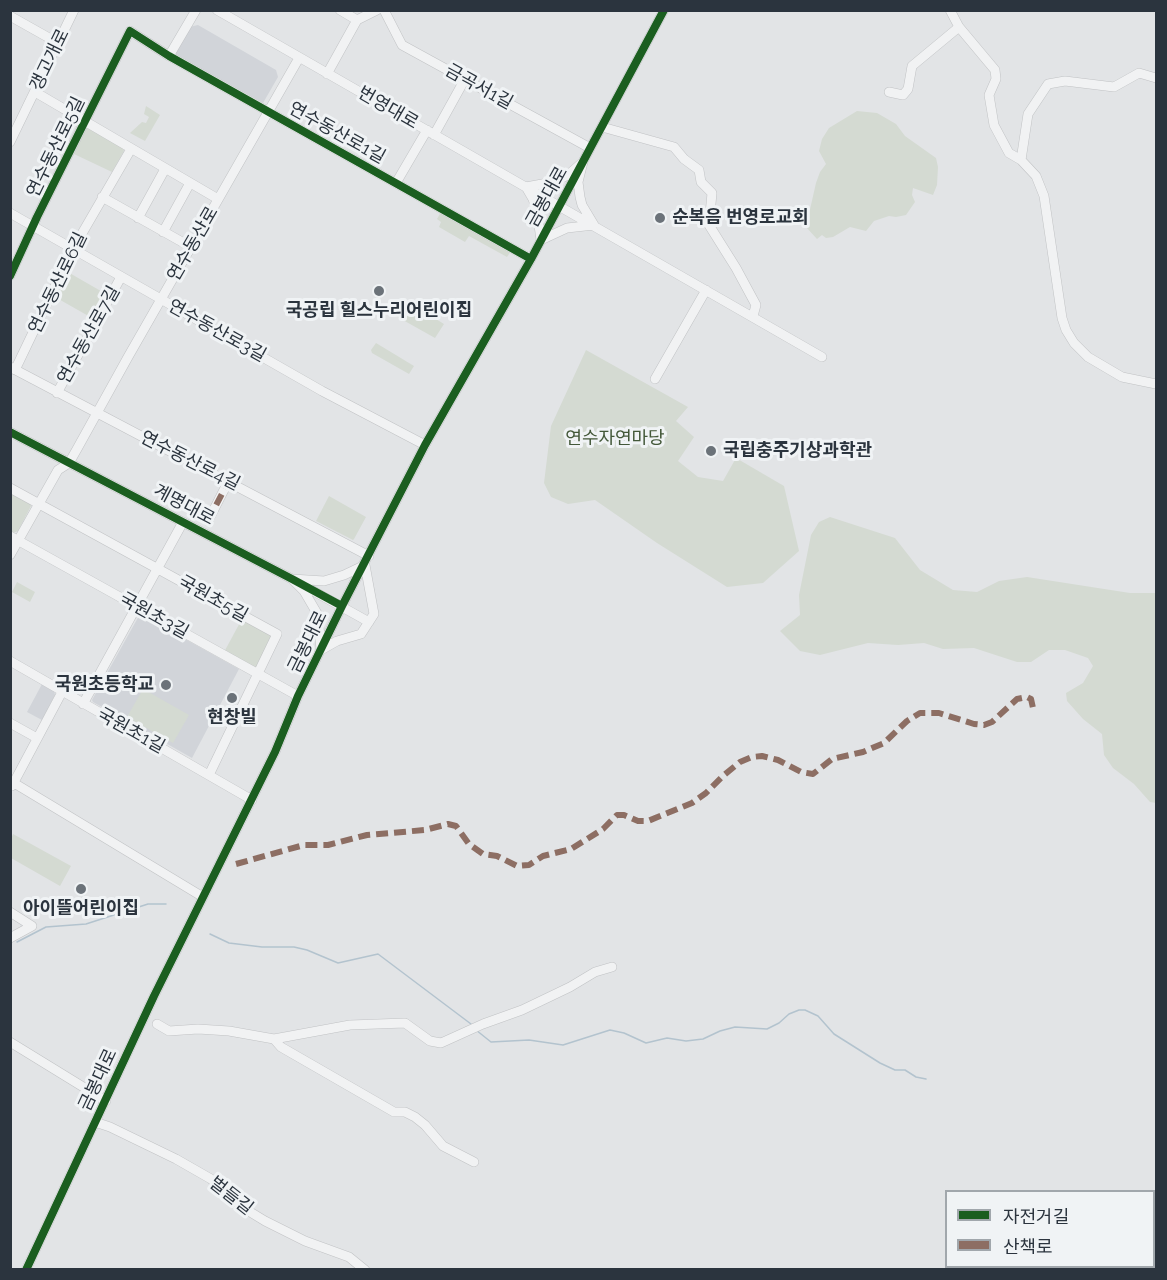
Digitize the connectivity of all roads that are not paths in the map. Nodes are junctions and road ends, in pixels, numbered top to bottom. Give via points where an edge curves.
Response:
1 (74, 10) edge
2 (196, 10) edge
3 (217, 10) edge
4 (340, 10) edge
5 (377, 10) edge
6 (384, 10) edge
7 (664, 10) edge
8 (950, 10) edge
9 (10, 16) edge
10 (357, 20) junction
11 (959, 27) junction
12 (130, 31) joint
13 (58, 43) junction
14 (169, 56) junction
15 (299, 58) junction
16 (327, 74) junction
17 (1156, 78) edge
18 (465, 79) junction
19 (35, 92) junction
20 (888, 92) dead end
21 (268, 112) junction
22 (85, 121) junction
23 (602, 127) junction
24 (431, 132) junction
25 (10, 142) edge
26 (590, 148) junction
27 (131, 149) junction
28 (1022, 160) junction
29 (583, 162) junction
30 (165, 169) junction
31 (190, 183) junction
32 (396, 183) junction
33 (526, 187) junction
34 (102, 197) junction
35 (218, 200) junction
36 (560, 206) junction
37 (10, 213) edge
38 (138, 218) junction
39 (594, 225) junction
40 (34, 226) junction
41 (163, 232) junction
42 (541, 240) junction
43 (191, 247) junction
44 (73, 249) junction
45 (531, 259) junction
46 (10, 276) edge
47 (121, 277) junction
48 (706, 290) junction
49 (161, 300) junction
50 (753, 316) junction
51 (822, 357) dead end
52 (13, 369) edge
53 (655, 379) dead end
54 (1156, 384) edge
55 (57, 393) junction
56 (98, 414) junction
57 (10, 432) edge
58 (425, 445) junction
59 (69, 462) junction
60 (227, 484) dead end
61 (10, 488) edge
62 (39, 504) junction
63 (208, 521) dead end
64 (183, 522) junction
65 (15, 538) edge
66 (10, 555) edge
67 (367, 560) junction
68 (158, 569) junction
69 (292, 579) junction
70 (136, 606) junction
71 (342, 606) junction
72 (369, 622) junction
73 (321, 650) junction
74 (10, 661) edge
75 (257, 673) junction
76 (62, 692) junction
77 (298, 696) junction
78 (83, 704) junction
79 (10, 723) edge
80 (37, 738) junction
81 (209, 775) junction
82 (12, 786) edge
83 (252, 800) junction
84 (203, 897) junction
85 (10, 912) edge
86 (10, 938) edge
87 (612, 967) dead end
88 (157, 1024) dead end
89 (274, 1039) junction
90 (10, 1042) edge
91 (106, 1101) junction
92 (95, 1122) junction
93 (474, 1162) dead end
94 (26, 1269) edge
95 (365, 1269) edge

1 - 13 street, 갱고개로
2 - 14 street
3 - 15 street, 번영대로
4 - 10 street
5 - 10 street
6 - 18 street, 금곡서1길 via 402,45
7 - 23 street, 금봉대로
8 - 11 street
9 - 13 street
10 - 16 street
11 - 20 street via 912,66 903,94
11 - 28 street via 995,70 990,95 994,125 1009,153
12 - 14 street, 연수동산로1길
12 - 22 street, 연수동산로5길
13 - 19 street, 갱고개로
14 - 21 street, 연수동산로1길
15 - 16 street, 번영대로
15 - 21 street, 연수동산로
16 - 24 street, 번영대로
17 - 28 street via 1139,73 1114,87 1065,81 1048,84 1028,114
18 - 24 street
18 - 26 street, 금곡서1길
19 - 22 street
19 - 25 street, 갱고개로
21 - 32 street, 연수동산로1길
21 - 35 street, 연수동산로
22 - 27 street
22 - 40 street, 연수동산로5길
23 - 26 street, 금봉대로
23 - 50 street via 674,147 699,170 701,182 712,194 710,225 756,305
24 - 32 street
24 - 33 street, 번영대로
26 - 29 street, 금봉대로
27 - 30 street
27 - 34 street, 연수동산로6길
28 - 54 street via 1036,176 1044,196 1066,330 1088,357 1122,377
29 - 33 street via 553,182
29 - 36 street, 금봉대로
29 - 39 street via 578,182 580,197
30 - 31 street
30 - 38 street
31 - 35 street
31 - 41 street
32 - 45 street, 연수동산로1길
33 - 36 street, 번영대로
33 - 42 street via 537,211
34 - 38 street
34 - 44 street, 연수동산로6길
35 - 43 street, 연수동산로
36 - 39 street, 번영대로
36 - 42 street, 금봉대로
37 - 40 street, 연수동산로3길
38 - 41 street
39 - 42 street via 567,228
39 - 48 street, 번영대로
40 - 44 street, 연수동산로3길
40 - 46 street, 연수동산로5길
41 - 43 street
42 - 45 street, 금봉대로
43 - 49 street, 연수동산로
44 - 47 street, 연수동산로3길
44 - 52 street, 연수동산로6길
45 - 58 street, 금봉대로
47 - 49 street, 연수동산로3길
47 - 55 street, 연수동산로7길
48 - 50 street, 번영대로
48 - 53 street
49 - 56 street, 연수동산로
49 - 58 street, 연수동산로3길
50 - 51 street, 번영대로
52 - 55 street, 연수동산로4길
55 - 56 street, 연수동산로4길
56 - 59 street, 연수동산로
56 - 67 street, 연수동산로4길
57 - 59 street, 계명대로
58 - 67 street, 금봉대로
59 - 62 street, 연수동산로 via 58,470
59 - 64 street, 계명대로
60 - 63 street
61 - 62 street, 국원초5길
62 - 65 street, 연수동산로
62 - 68 street, 국원초5길
64 - 68 street
64 - 69 street, 계명대로
65 - 66 street, 연수동산로
65 - 70 street, 국원초3길
67 - 69 street via 344,575 324,581
67 - 71 street, 금봉대로
67 - 72 street via 374,614
68 - 70 street
68 - 75 street, 국원초5길 via 278,634
69 - 71 street, 계명대로
69 - 73 street via 318,615
70 - 75 street, 국원초3길
70 - 78 street
71 - 72 street, 계명대로
71 - 73 street, 금봉대로
72 - 73 street via 361,634
73 - 77 street, 금봉대로
74 - 76 street, 국원초1길
75 - 77 street, 국원초3길
75 - 81 street, 국원초5길
76 - 78 street, 국원초1길
76 - 80 street
77 - 83 street, 금봉대로
78 - 81 street, 국원초1길
79 - 80 street
80 - 82 street
81 - 83 street, 국원초1길
82 - 84 street
83 - 84 street, 금봉대로
84 - 91 street, 금봉대로
85 - 86 street via 32,926
87 - 89 street via 441,1043 430,1041 405,1023 350,1025
88 - 89 street via 169,1031 229,1031
89 - 93 street via 280,1047 394,1112 415,1117 443,1146
90 - 91 street
91 - 92 street, 금봉대로
92 - 94 street, 금봉대로
92 - 95 street, 벌들길 via 176,1159 211,1179 242,1207 265,1221 349,1257

